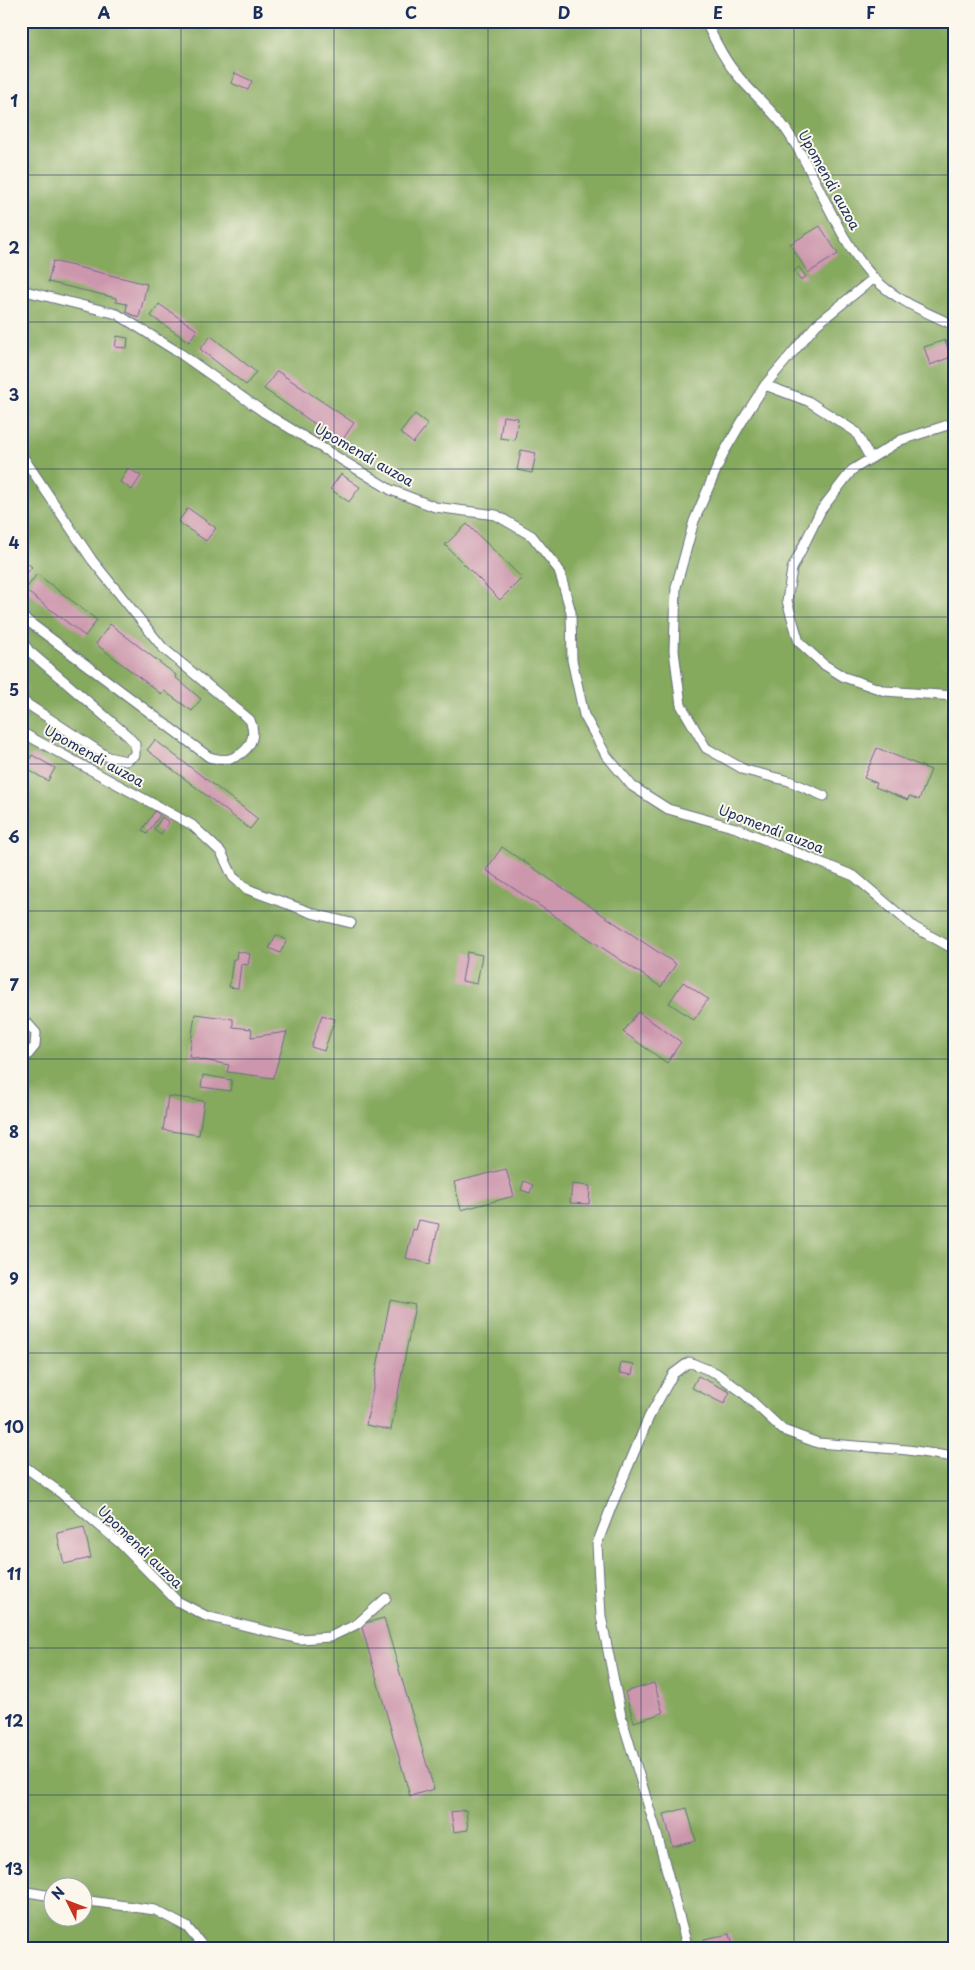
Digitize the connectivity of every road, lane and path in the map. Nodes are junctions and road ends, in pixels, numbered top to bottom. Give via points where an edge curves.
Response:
1 (705, 21) edge
2 (874, 278) junction
3 (21, 290) edge
4 (954, 325) edge
5 (765, 385) junction
6 (954, 423) edge
7 (21, 454) edge
8 (870, 458) junction
9 (21, 616) edge
10 (21, 639) edge
11 (954, 696) edge
12 (21, 700) edge
13 (21, 732) edge
14 (824, 796) dead end
15 (351, 923) dead end
16 (954, 949) edge
17 (21, 1022) edge
18 (21, 1063) edge
19 (954, 1457) edge
20 (21, 1464) edge
21 (386, 1598) dead end
22 (21, 1892) edge
23 (42, 1895) edge
24 (92, 1901) edge
25 (205, 1949) edge
26 (688, 1949) edge

1 - 2 lane, Upomendi auzoa via 737,75 781,124 852,252
2 - 4 lane, Upomendi auzoa via 912,307
2 - 5 lane via 816,325
3 - 16 lane, Upomendi auzoa via 118,314 265,413 391,490 435,507 496,515 532,536 559,570 570,612 572,660 584,715 606,756 632,786 668,809 736,828 854,876 914,927
5 - 8 lane via 808,401 856,432
5 - 14 lane via 723,454 694,522 676,587 674,651 681,705 706,748 745,770
6 - 8 lane via 901,440
7 - 9 lane via 92,560 163,648 250,720 254,730 252,742 228,760 209,757
8 - 11 lane via 852,470 821,510 792,570 787,601 799,642 822,664 844,677 885,691
10 - 12 lane, Upomendi auzoa via 29,651 128,736 135,744 135,755 126,761 108,757
13 - 15 lane, Upomendi auzoa via 192,826 221,852 233,877 246,889 315,914
17 - 18 lane via 28,1024 36,1033 35,1046
19 - 26 lane via 818,1443 783,1430 741,1391 689,1362 673,1374 649,1417 597,1544 601,1616 621,1716 656,1827
20 - 21 lane, Upomendi auzoa via 121,1544 177,1602 206,1616 299,1639 330,1637 357,1624
22 - 23 lane
24 - 25 lane via 155,1910 187,1927

